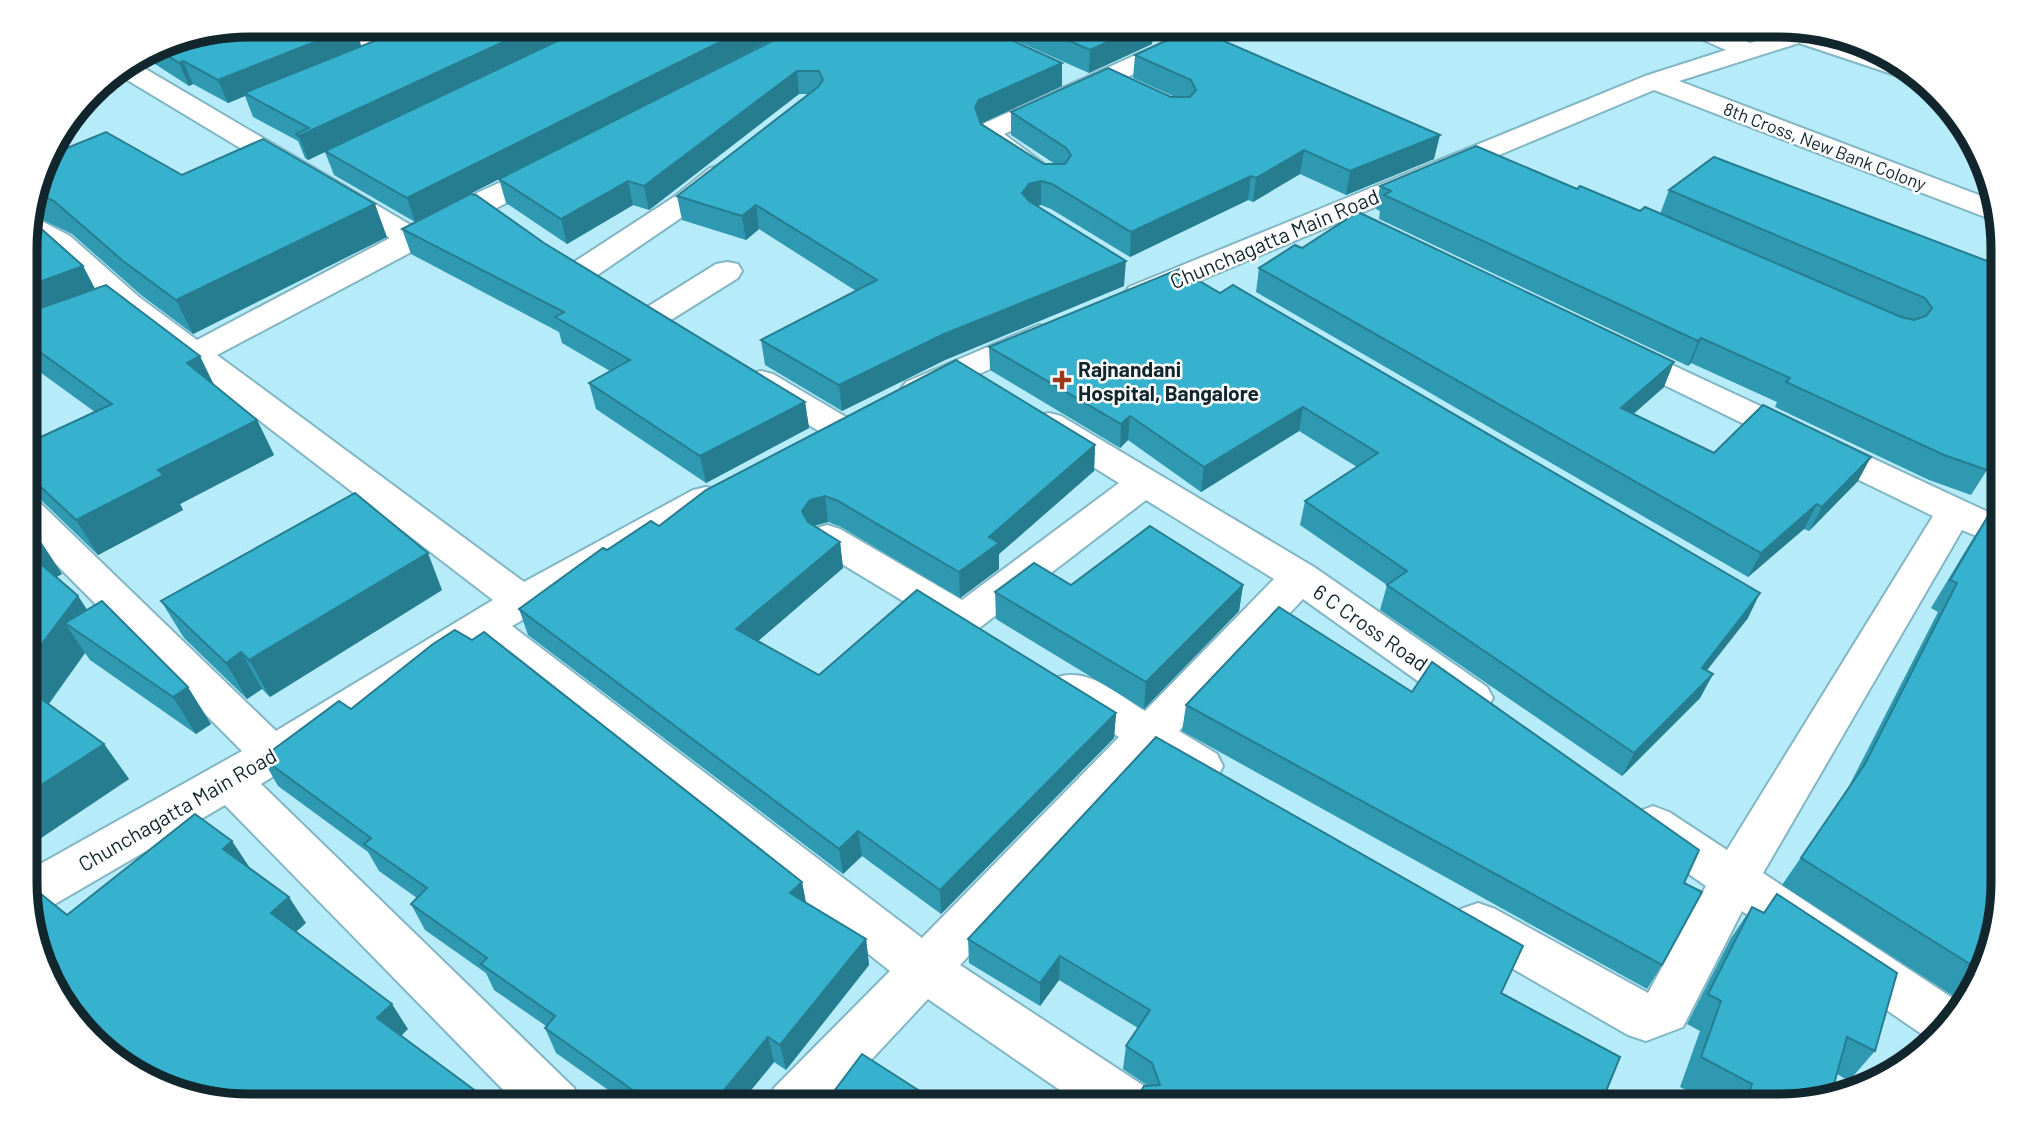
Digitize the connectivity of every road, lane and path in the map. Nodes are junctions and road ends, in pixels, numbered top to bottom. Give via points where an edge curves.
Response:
1 (366, 37) edge
2 (1187, 37) edge
3 (1197, 37) edge
4 (1718, 37) edge
5 (1792, 38) edge
6 (1193, 39) junction
7 (412, 40) edge
8 (1830, 43) edge
9 (388, 50) junction
10 (1751, 52) junction
11 (1873, 59) edge
12 (363, 60) edge
13 (1255, 66) edge
14 (1054, 70) edge
15 (133, 71) edge
16 (1654, 81) junction
17 (1098, 82) junction
18 (1131, 89) edge
19 (1462, 153) junction
20 (572, 158) edge
21 (738, 160) edge
22 (330, 163) edge
23 (1521, 167) edge
24 (305, 175) junction
25 (1054, 180) edge
26 (477, 207) junction
27 (1987, 208) edge
28 (1335, 212) junction
29 (515, 225) edge
30 (38, 229) edge
31 (1372, 230) edge
32 (414, 237) junction
33 (1119, 267) edge
34 (727, 271) dead end
35 (1193, 271) junction
36 (1154, 288) junction
37 (1229, 292) edge
38 (634, 303) junction
39 (1117, 303) edge
40 (128, 304) junction
41 (90, 318) edge
42 (1068, 323) edge
43 (682, 332) edge
44 (1595, 338) edge
45 (195, 354) junction
46 (738, 367) edge
47 (958, 369) junction
48 (863, 416) junction
49 (803, 447) edge
50 (1145, 482) junction
51 (729, 487) edge
52 (1953, 513) junction
53 (37, 522) edge
54 (1991, 529) edge
55 (827, 538) edge
56 (1300, 577) junction
57 (522, 601) junction
58 (964, 619) junction
59 (483, 626) junction
60 (999, 641) edge
61 (1046, 671) edge
62 (1505, 721) edge
63 (1151, 737) junction
64 (272, 754) junction
65 (229, 781) junction
66 (1234, 785) edge
67 (1619, 801) edge
68 (1733, 881) junction
69 (37, 889) edge
70 (1436, 901) edge
71 (926, 970) junction
72 (1941, 1019) edge
73 (543, 1094) edge
74 (805, 1094) edge
75 (1110, 1094) edge

1 - 9 street
2 - 6 street
3 - 6 street
4 - 10 street
5 - 10 street, Chunchagatta Main Road
6 - 13 street
6 - 17 street
7 - 9 street
8 - 11 street
9 - 12 street
10 - 16 street, Chunchagatta Main Road
14 - 17 street
15 - 24 street via 227,116
16 - 19 street, Chunchagatta Main Road
16 - 27 street, 8th Cross, New Bank Colony
17 - 18 street
17 - 25 street via 994,129 990,135
19 - 23 street
19 - 28 street, Chunchagatta Main Road
20 - 26 street
21 - 38 street via 684,204 571,264
22 - 24 street
24 - 32 street
26 - 29 street via 493,210
26 - 32 street via 460,210
28 - 31 street
28 - 35 street, Chunchagatta Main Road
30 - 40 street via 59,242
32 - 45 street
33 - 36 street
34 - 38 street
35 - 36 street, Chunchagatta Main Road
35 - 37 street
36 - 39 street, Chunchagatta Main Road
38 - 43 street
40 - 41 street
40 - 45 street
42 - 47 street
44 - 52 street
45 - 57 street
46 - 48 street
47 - 48 street
47 - 50 street, 6 C Cross Road
48 - 49 street
50 - 56 street, 6 C Cross Road
50 - 58 street
51 - 57 street, Chunchagatta Main Road
52 - 54 street
52 - 68 street
53 - 64 street
55 - 58 street
56 - 62 street, 6 C Cross Road
56 - 63 street
57 - 59 street, Chunchagatta Main Road
58 - 60 street
59 - 64 street, Chunchagatta Main Road
59 - 71 street
61 - 63 street
63 - 66 street
63 - 71 street
64 - 65 street, Chunchagatta Main Road
65 - 69 street, Chunchagatta Main Road
65 - 73 street
67 - 68 street
68 - 70 street via 1665,1011 1646,1018
68 - 72 street
71 - 74 street
71 - 75 street

